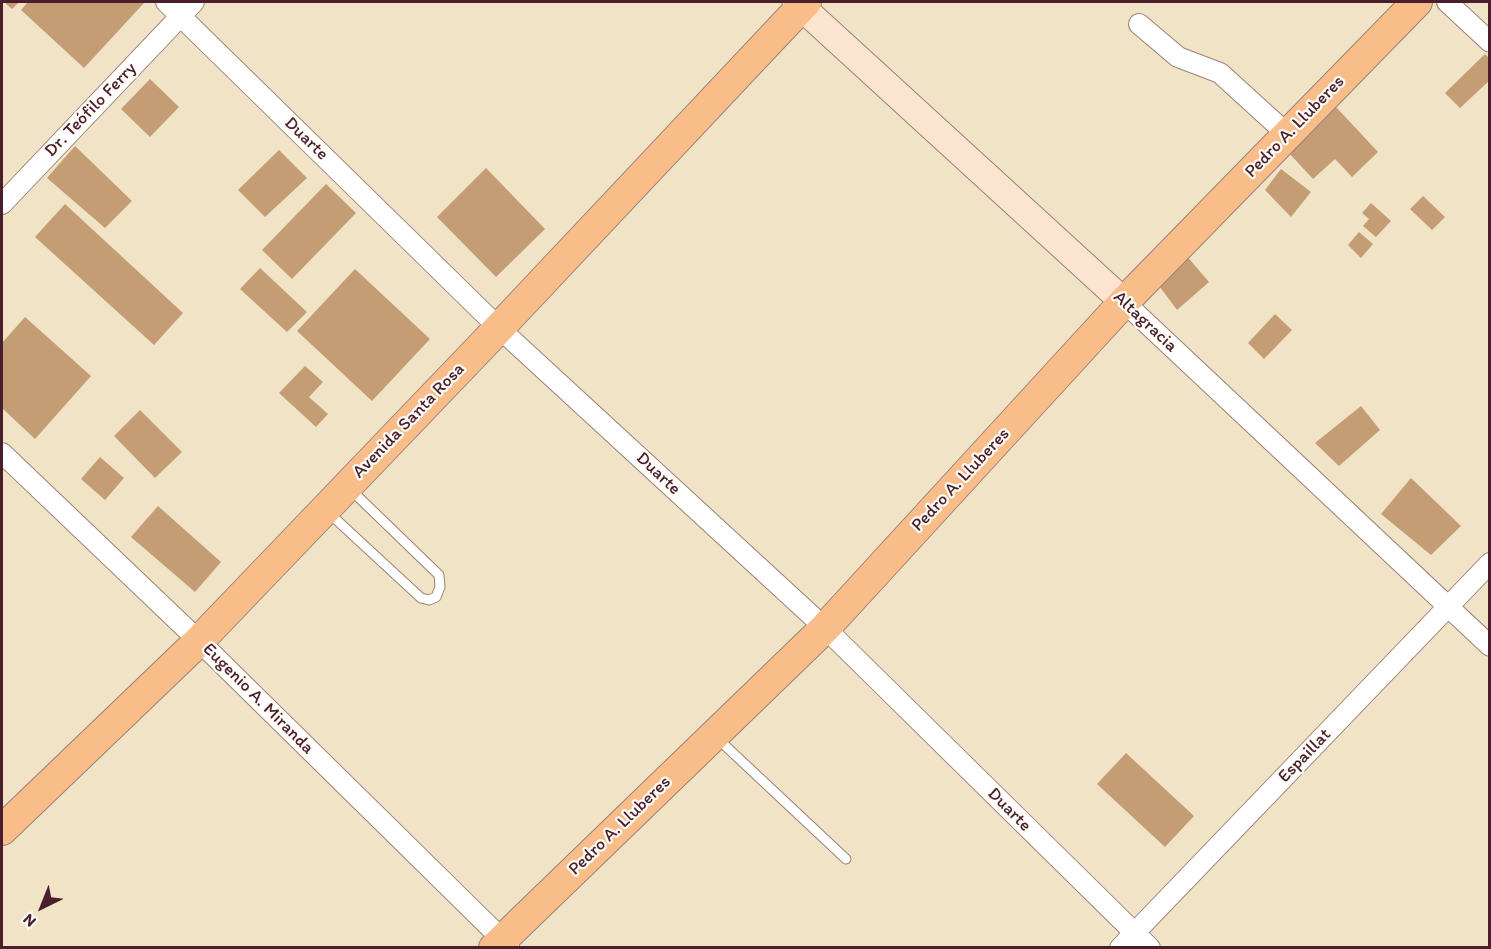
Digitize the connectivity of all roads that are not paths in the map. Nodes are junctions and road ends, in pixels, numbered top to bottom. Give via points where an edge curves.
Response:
1 (166, 2) edge
2 (1417, 2) edge
3 (1447, 2) edge
4 (801, 3) edge
5 (187, 9) edge
6 (1139, 24) dead end
7 (1490, 42) edge
8 (1287, 134) junction
9 (2, 204) edge
10 (1124, 302) junction
11 (499, 328) junction
12 (2, 453) edge
13 (347, 486) junction
14 (325, 509) junction
15 (1490, 563) edge
16 (1449, 606) junction
17 (825, 628) junction
18 (198, 640) junction
19 (1490, 646) edge
20 (714, 735) junction
21 (2, 830) edge
22 (846, 859) dead end
23 (1134, 933) junction
24 (502, 945) edge
25 (1120, 948) edge
26 (1150, 948) edge

1 - 5 street, Duarte
2 - 8 main road, Pedro A. Lluberes
3 - 7 street
4 - 10 street, Altagracia
4 - 11 main road, Avenida Santa Rosa
5 - 9 street, Dr. Teófilo Ferry
5 - 11 street, Duarte
6 - 8 street via 1178,57 1220,73
8 - 10 main road, Pedro A. Lluberes
10 - 16 street, Altagracia
10 - 17 main road, Pedro A. Lluberes
11 - 13 main road, Avenida Santa Rosa
11 - 17 street, Duarte
12 - 18 street, Eugenio A. Miranda
13 - 14 main road, Avenida Santa Rosa
13 - 14 lane via 439,575 436,597 421,598
14 - 18 main road, Avenida Santa Rosa
15 - 16 street, Espaillat
16 - 19 street, Altagracia
16 - 23 street, Espaillat
17 - 20 main road, Pedro A. Lluberes
17 - 23 street, Duarte
18 - 21 main road, Avenida Santa Rosa
18 - 24 street, Eugenio A. Miranda
20 - 22 lane
20 - 24 main road, Pedro A. Lluberes
23 - 25 street, Espaillat
23 - 26 street, Duarte

